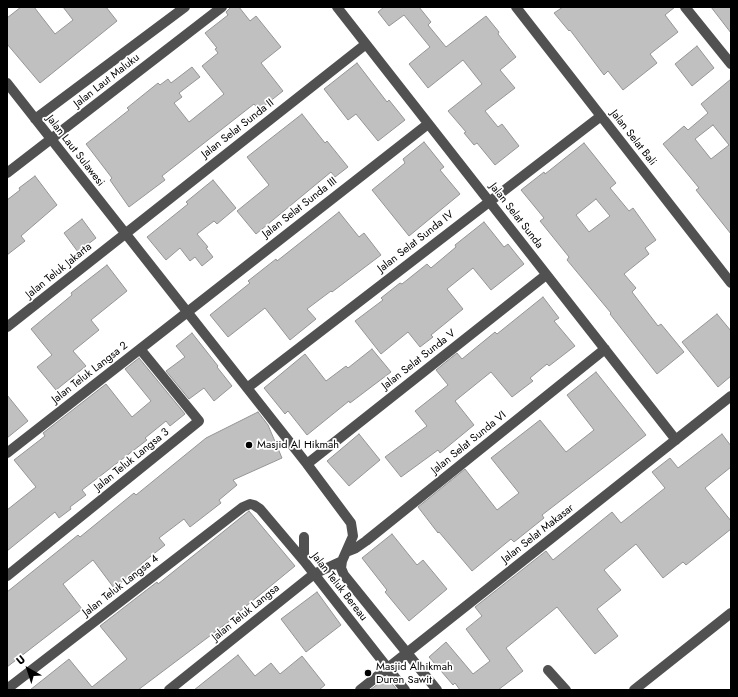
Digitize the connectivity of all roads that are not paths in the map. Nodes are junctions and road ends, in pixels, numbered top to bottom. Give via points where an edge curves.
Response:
1 (185, 7) edge
2 (222, 7) edge
3 (337, 7) edge
4 (516, 7) edge
5 (685, 7) edge
6 (366, 44) junction
7 (731, 64) edge
8 (7, 83) edge
9 (601, 116) junction
10 (36, 120) junction
11 (428, 124) junction
12 (50, 139) junction
13 (7, 173) edge
14 (489, 201) junction
15 (125, 233) junction
16 (546, 274) junction
17 (731, 283) edge
18 (187, 312) junction
19 (7, 328) edge
20 (140, 349) junction
21 (605, 349) junction
22 (247, 388) junction
23 (731, 396) edge
24 (676, 440) junction
25 (7, 453) edge
26 (307, 464) junction
27 (250, 504) joint
28 (304, 537) dead end
29 (344, 556) junction
30 (304, 561) junction
31 (314, 574) junction
32 (7, 576) edge
33 (731, 613) edge
34 (406, 653) junction
35 (387, 669) junction
36 (548, 670) dead end
37 (7, 689) edge
38 (169, 690) edge
39 (360, 690) edge
40 (405, 690) edge
41 (436, 690) edge
42 (566, 690) edge
43 (634, 690) edge

1 - 10 street, Jalan Laut Maluku
2 - 12 street, Jalan Laut Maluku
3 - 6 street, Jalan Selat Sunda
4 - 9 street, Jalan Selat Bali
5 - 7 street
6 - 11 street, Jalan Selat Sunda
6 - 15 street, Jalan Selat Sunda II
8 - 10 street, Jalan Laut Sulawesi
9 - 14 street, Jalan Selat Sunda IV
9 - 17 street, Jalan Selat Bali
10 - 12 street, Jalan Laut Sulawesi
11 - 14 street, Jalan Selat Sunda
11 - 18 street, Jalan Selat Sunda III
12 - 13 street, Jalan Laut Maluku
12 - 15 street, Jalan Laut Sulawesi
14 - 16 street, Jalan Selat Sunda
14 - 22 street, Jalan Selat Sunda IV
15 - 18 street, Jalan Laut Sulawesi
15 - 19 street, Jalan Teluk Jakarta
16 - 21 street, Jalan Selat Sunda
16 - 26 street, Jalan Selat Sunda V
18 - 20 street, Jalan Teluk Langsa 2
18 - 22 street, Jalan Laut Sulawesi
20 - 25 street, Jalan Teluk Langsa 2
20 - 32 street, Jalan Teluk Langsa 3 via 199,421
21 - 24 street, Jalan Selat Sunda
21 - 29 street, Jalan Selat Sunda VI
22 - 26 street, Jalan Laut Sulawesi
23 - 24 street, Jalan Selat Makasar
24 - 34 street, Jalan Selat Makasar
26 - 29 street, Jalan Laut Sulawesi via 351,523 353,536
27 - 30 street, Jalan Teluk Bereau via 260,509
27 - 37 street, Jalan Teluk Langsa 4
28 - 30 street
29 - 31 street, Jalan Teluk Langsa
29 - 34 street via 341,568 344,575
30 - 31 street, Jalan Teluk Bereau
31 - 35 street, Jalan Teluk Bereau
31 - 38 street, Jalan Teluk Langsa
33 - 43 street
34 - 35 street, Jalan Selat Makasar
34 - 41 street
35 - 39 street, Jalan Selat Makasar
35 - 40 street, Jalan Teluk Bereau
36 - 42 street

